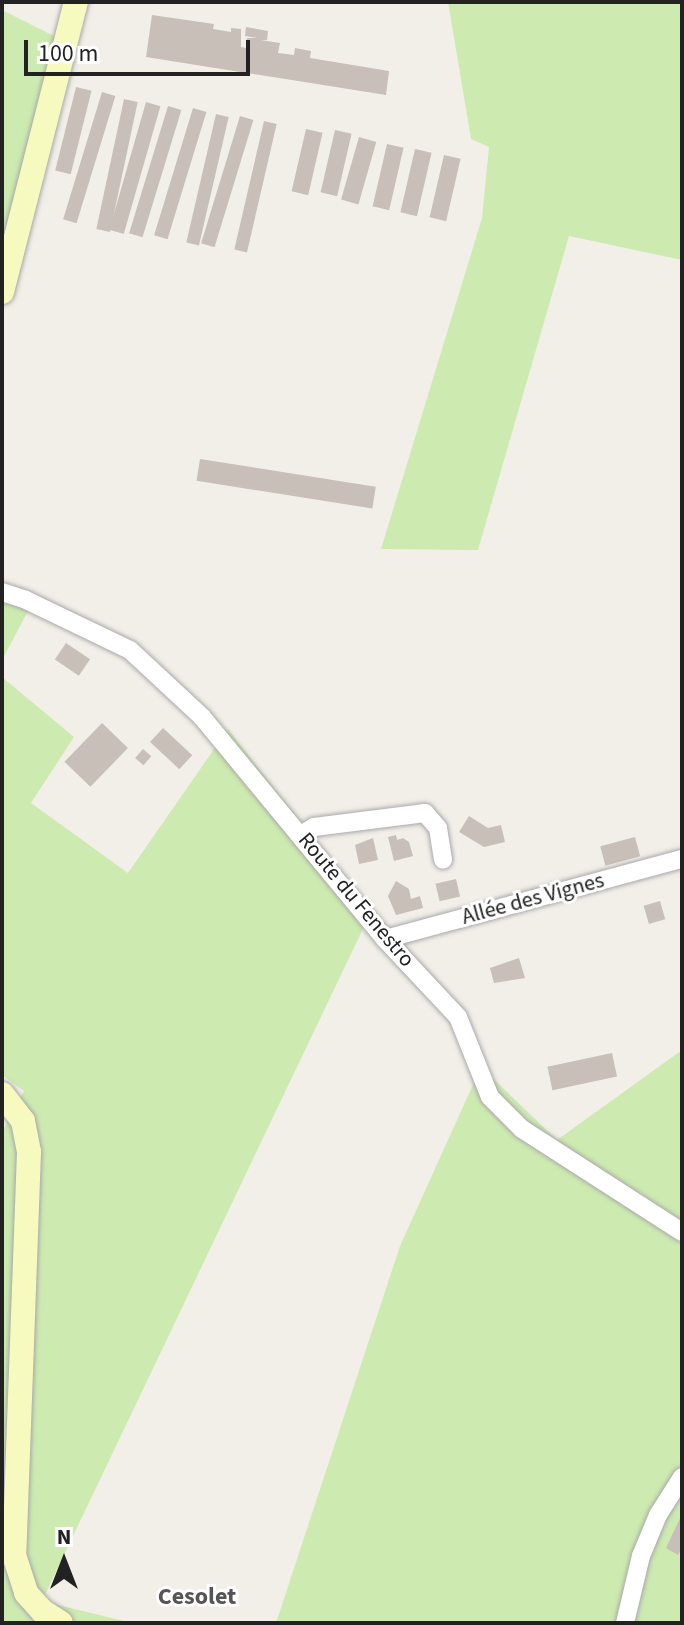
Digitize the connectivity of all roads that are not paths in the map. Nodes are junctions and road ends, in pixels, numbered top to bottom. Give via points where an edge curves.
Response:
1 (76, 2) edge
2 (2, 292) edge
3 (2, 592) edge
4 (301, 835) junction
5 (682, 859) edge
6 (443, 860) dead end
7 (385, 939) junction
8 (2, 1094) edge
9 (682, 1232) edge
10 (682, 1477) edge
11 (61, 1623) edge
12 (625, 1623) edge

1 - 2 street
3 - 4 street, Route du Fenestro via 130,650 202,717
4 - 6 street via 314,827 425,813 438,828
4 - 7 street, Route du Fenestro
5 - 7 street, Allée des Vignes
7 - 9 street, Route du Fenestro via 458,1017 490,1097 522,1129
8 - 11 street via 23,1121 29,1152 14,1555 26,1593
10 - 12 street via 641,1556

